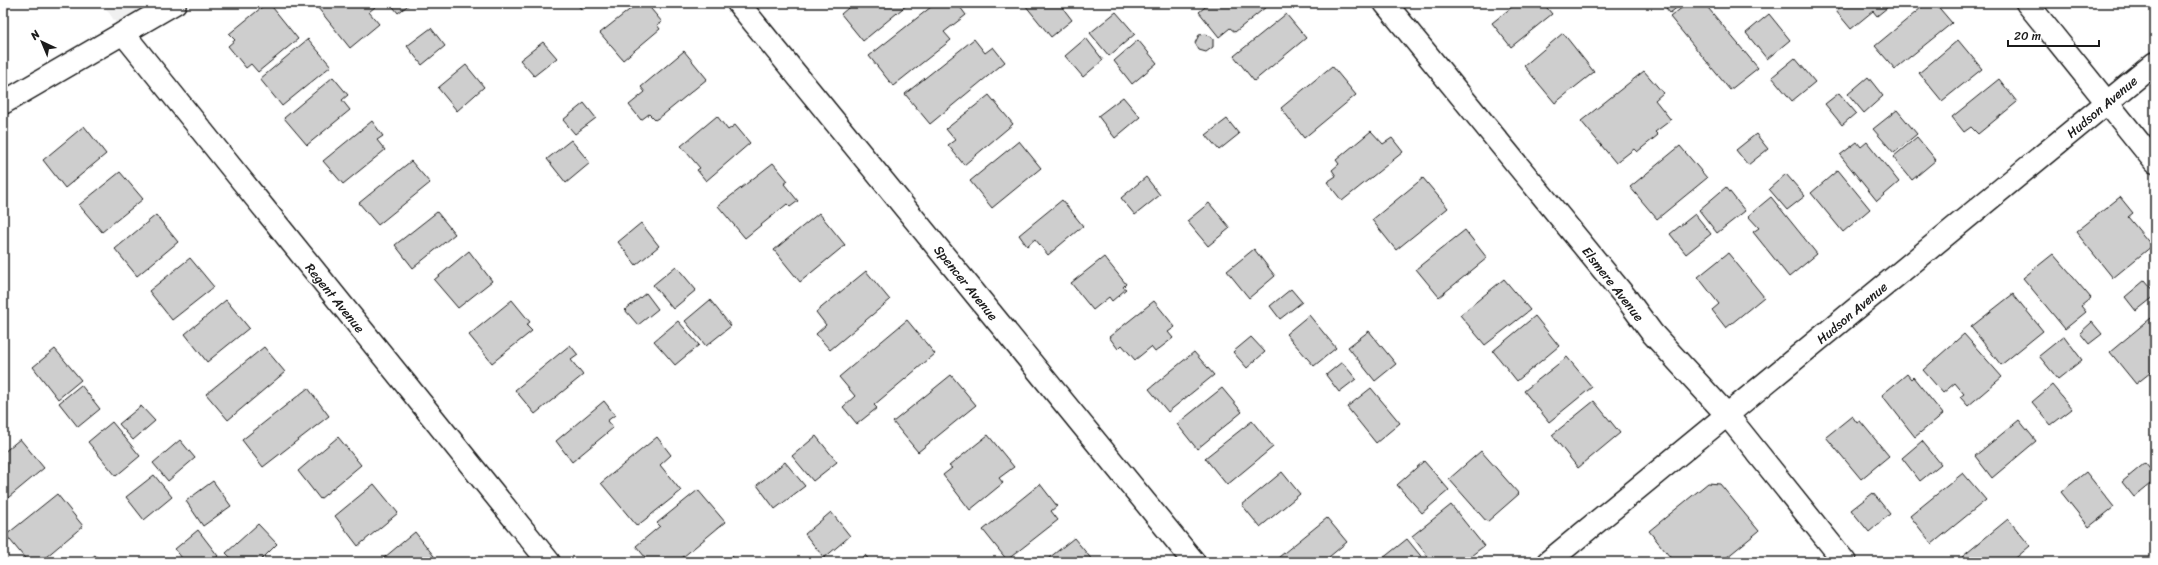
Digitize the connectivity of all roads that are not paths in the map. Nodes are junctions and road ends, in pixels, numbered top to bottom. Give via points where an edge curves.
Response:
1 (176, 3) edge
2 (738, 3) edge
3 (1385, 3) edge
4 (2027, 3) edge
5 (123, 33) junction
6 (2155, 63) edge
7 (3, 103) edge
8 (2106, 103) junction
9 (2155, 162) edge
10 (1728, 416) junction
11 (549, 562) edge
12 (1194, 562) edge
13 (1548, 562) edge
14 (1845, 562) edge

1 - 5 street
2 - 12 street, Spencer Avenue
3 - 10 street, Elsmere Avenue via 1652,333
4 - 8 street
5 - 7 street
5 - 11 street, Regent Avenue
6 - 8 street, Hudson Avenue
8 - 9 street
8 - 10 street, Hudson Avenue
10 - 13 street, Hudson Avenue
10 - 14 street, Elsmere Avenue

